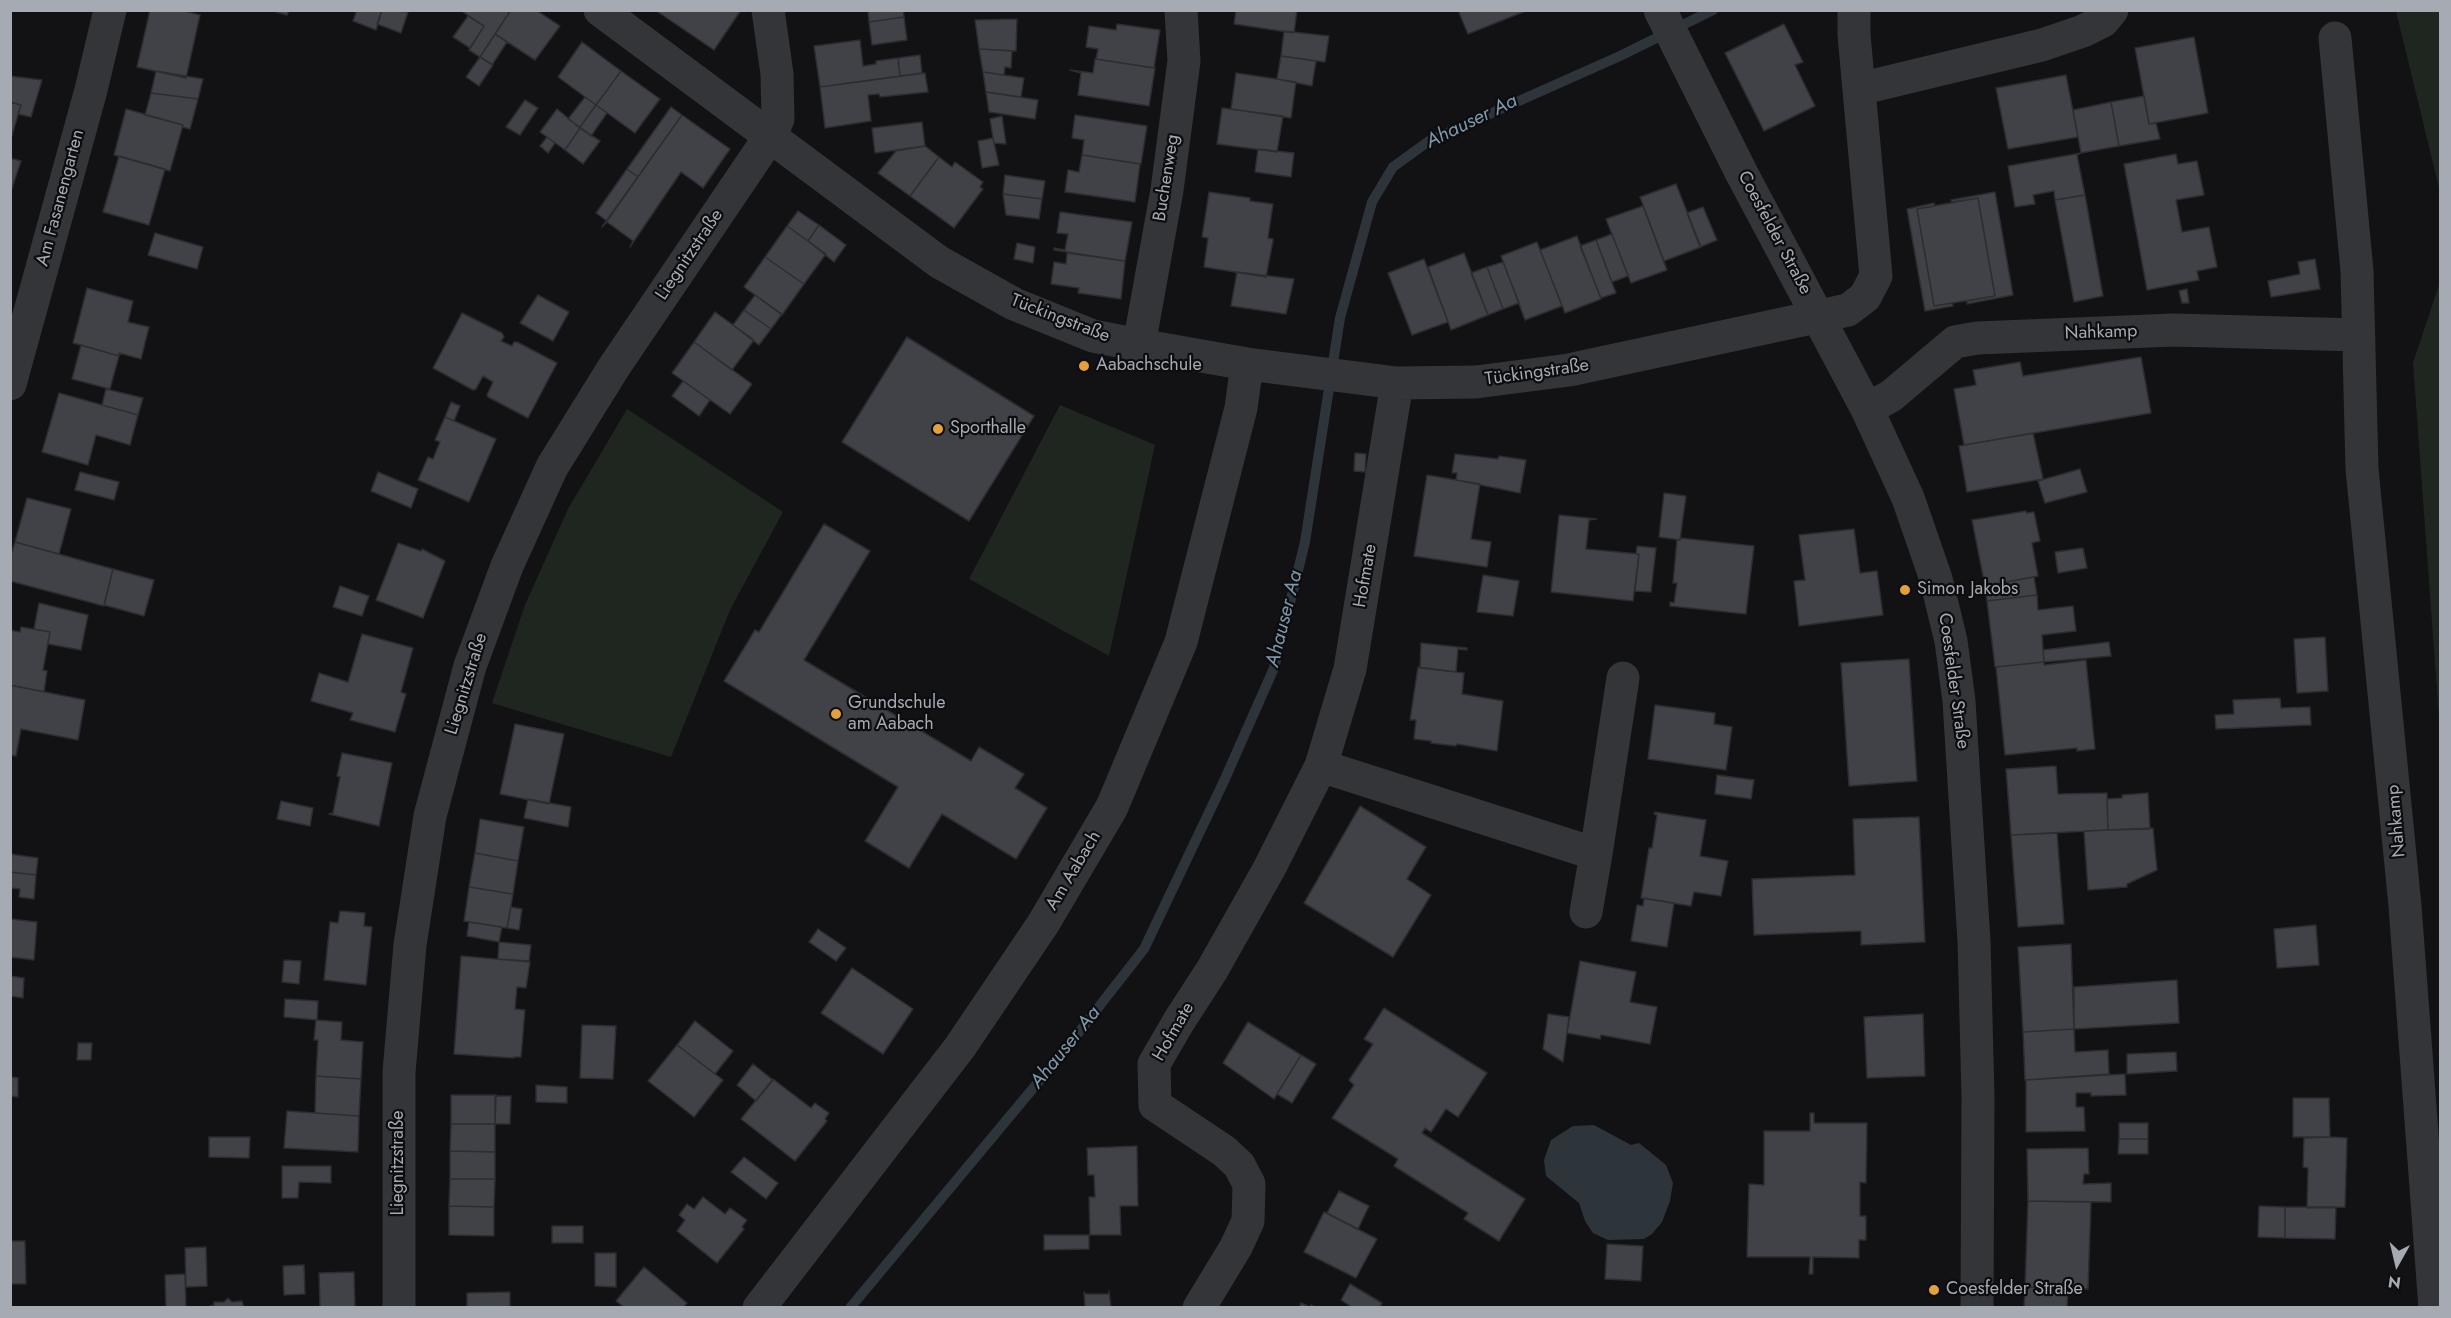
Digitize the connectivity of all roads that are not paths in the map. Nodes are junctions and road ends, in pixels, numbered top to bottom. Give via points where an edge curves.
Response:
1 (110, 10) edge
2 (600, 10) edge
3 (768, 10) edge
4 (1181, 10) edge
5 (1660, 10) edge
6 (1854, 10) edge
7 (2112, 10) edge
8 (2335, 38) dead end
9 (1859, 89) junction
10 (771, 135) junction
11 (1817, 315) junction
12 (2358, 335) junction
13 (1139, 345) junction
14 (1247, 364) junction
15 (1397, 383) junction
16 (10, 384) edge
17 (1867, 409) junction
18 (1623, 678) dead end
19 (1321, 766) junction
20 (1596, 854) junction
21 (1586, 912) dead end
22 (399, 1308) edge
23 (759, 1308) edge
24 (1199, 1308) edge
25 (1977, 1308) edge
26 (2435, 1308) edge

1 - 16 street, Am Fasanengarten
2 - 10 street, Tückingstraße
3 - 10 street via 777,74 778,119
4 - 13 street, Buchenweg via 1184,61 1167,190
5 - 11 street, Coesfelder Straße
6 - 9 street
7 - 9 street via 2103,21 2084,31 2042,45
8 - 12 street, Nahkamp via 2357,271
9 - 11 street via 1875,276 1865,297 1848,310
10 - 13 street, Tückingstraße via 939,262 1014,304 1093,336
10 - 22 street, Liegnitzstraße via 614,367 552,467 507,566 470,666 430,816 410,945 399,1072
11 - 15 street, Tückingstraße via 1569,370 1476,382
11 - 17 street, Coesfelder Straße
12 - 17 street, Nahkamp via 2174,330 1977,338 1955,342 1891,396
12 - 26 street, Nahkamp via 2362,469 2405,906
13 - 14 street, Tückingstraße
14 - 15 street, Tückingstraße
14 - 23 street, Am Aabach via 1241,408 1181,642 1112,807 1043,924 960,1047
15 - 19 street, Hofmate via 1350,669
17 - 25 street, Coesfelder Straße via 1908,498 1936,579 1951,641 1959,701 1976,971
18 - 20 street
19 - 20 street
19 - 24 street, Hofmate via 1258,889 1154,1064 1155,1105 1224,1151 1239,1165 1249,1184 1248,1221
20 - 21 street

